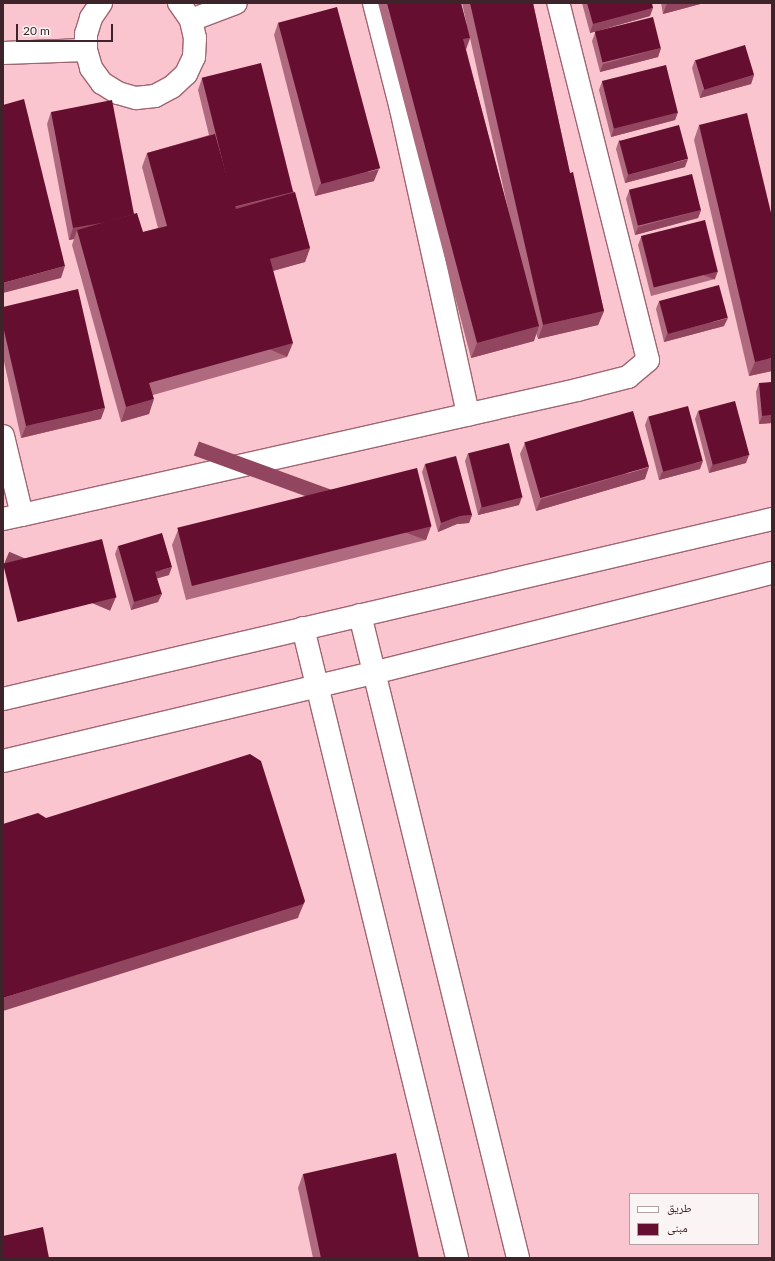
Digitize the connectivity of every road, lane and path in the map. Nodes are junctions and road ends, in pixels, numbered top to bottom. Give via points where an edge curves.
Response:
1 (102, 3) edge
2 (236, 3) edge
3 (374, 3) edge
4 (558, 3) edge
5 (185, 11) edge
6 (86, 50) junction
7 (3, 53) edge
8 (468, 415) junction
9 (3, 436) edge
10 (13, 517) edge
11 (772, 519) edge
12 (772, 572) edge
13 (360, 615) junction
14 (303, 628) junction
15 (372, 672) junction
16 (317, 686) junction
17 (3, 699) edge
18 (3, 761) edge
19 (457, 1258) edge
20 (518, 1258) edge

1 - 6 street via 91,18 86,34
2 - 5 street
3 - 8 street via 401,109
4 - 8 street via 648,360 628,376
5 - 6 street via 195,38 194,57 172,87 155,96 136,98 118,93 102,83 91,68
6 - 7 street
8 - 10 street
9 - 10 street
11 - 13 street
12 - 15 street
13 - 14 street
13 - 15 street
14 - 16 street
14 - 17 street
15 - 16 street
15 - 20 street
16 - 18 street
16 - 19 street

